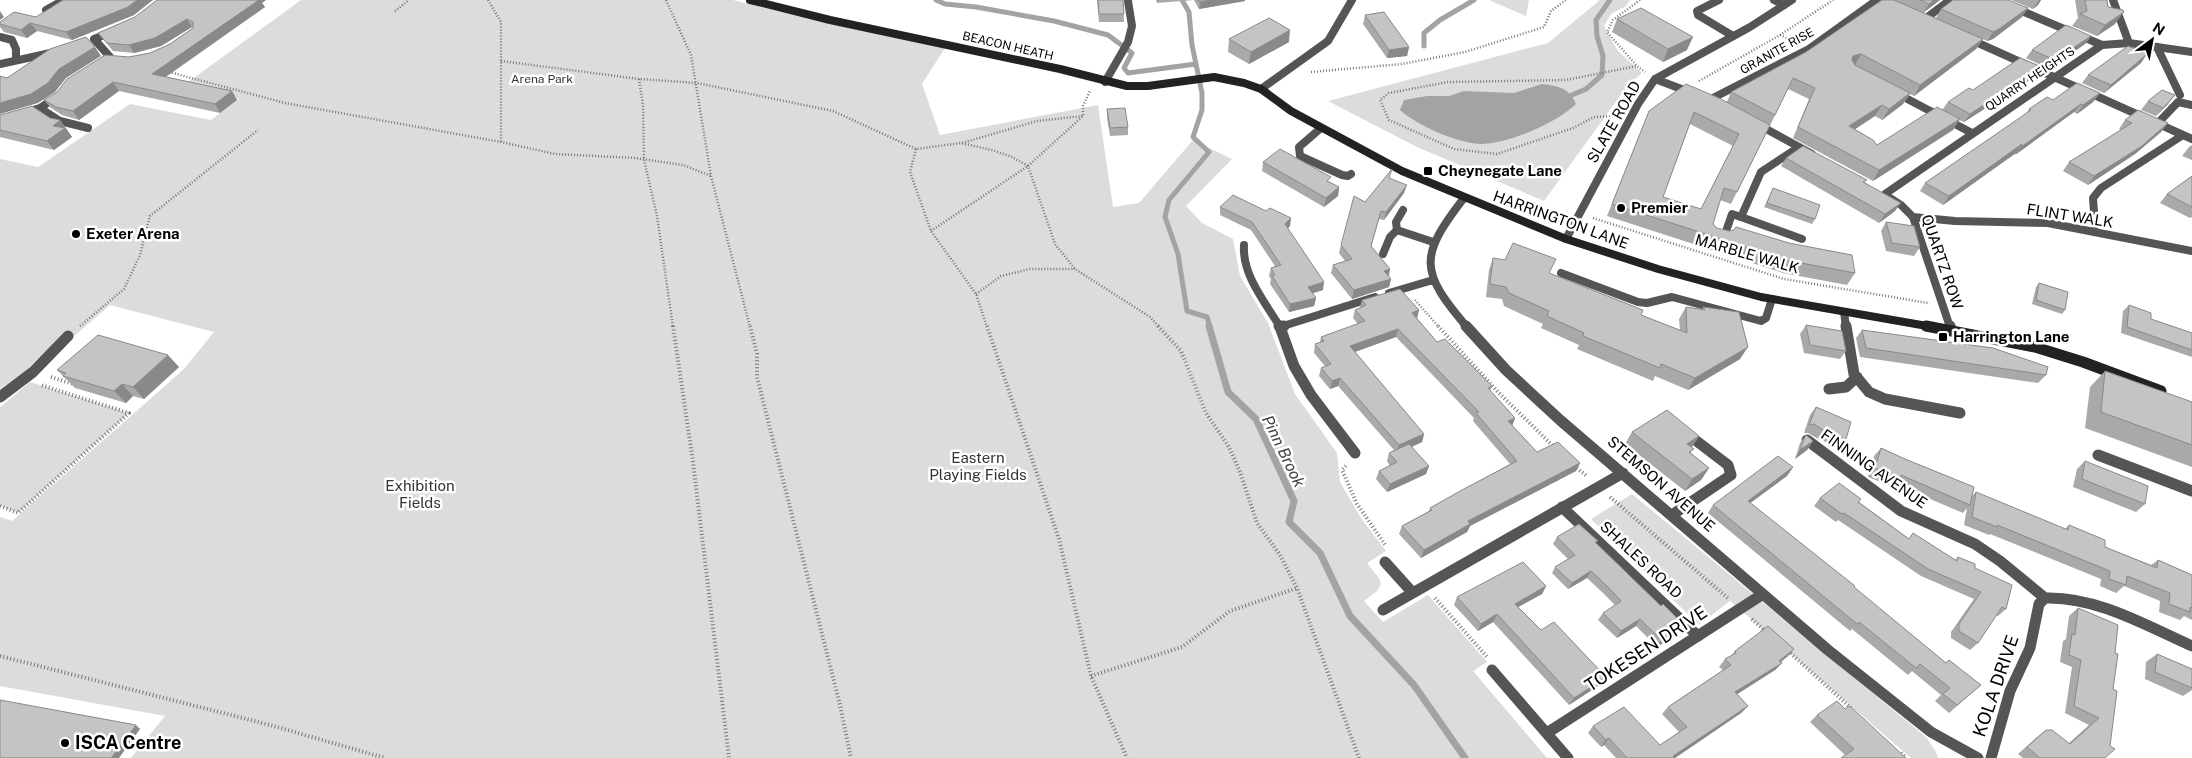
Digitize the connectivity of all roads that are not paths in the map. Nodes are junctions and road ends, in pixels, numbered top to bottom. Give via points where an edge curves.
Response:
1 (64, 0) edge
2 (750, 0) edge
3 (1352, 0) edge
4 (1719, 0) edge
5 (1774, 0) edge
6 (1792, 0) edge
7 (1878, 0) edge
8 (1950, 0) edge
9 (1996, 0) edge
10 (2113, 0) edge
11 (1128, 1) edge
12 (1889, 4) edge
13 (1784, 5) junction
14 (46, 10) edge
15 (1916, 15) edge
16 (1925, 19) junction
17 (1934, 22) edge
18 (120, 28) edge
19 (1959, 34) edge
20 (1733, 36) junction
21 (0, 37) edge
22 (2129, 43) junction
23 (2102, 45) junction
24 (2157, 47) junction
25 (64, 49) edge
26 (2192, 52) edge
27 (16, 60) junction
28 (0, 64) edge
29 (95, 66) edge
30 (2053, 77) junction
31 (1655, 79) junction
32 (1102, 82) junction
33 (1886, 88) edge
34 (63, 90) edge
35 (1261, 90) junction
36 (2180, 95) dead end
37 (2192, 105) edge
38 (40, 108) junction
39 (0, 120) edge
40 (1748, 120) edge
41 (2158, 124) junction
42 (88, 128) dead end
43 (1321, 128) junction
44 (1972, 133) junction
45 (2183, 135) junction
46 (2192, 139) edge
47 (1799, 147) junction
48 (1816, 157) edge
49 (1350, 174) dead end
50 (1881, 192) joint
51 (1464, 198) junction
52 (1403, 210) dead end
53 (1914, 217) junction
54 (1741, 218) junction
55 (2094, 226) dead end
56 (1397, 230) junction
57 (1712, 234) edge
58 (1566, 239) junction
59 (1802, 239) dead end
60 (1433, 242) junction
61 (1244, 244) dead end
62 (2192, 251) edge
63 (1383, 254) dead end
64 (1561, 273) dead end
65 (1433, 280) junction
66 (1772, 299) junction
67 (1844, 312) junction
68 (1280, 327) junction
69 (1951, 330) junction
70 (68, 336) road end
71 (1856, 377) junction
72 (1829, 389) dead end
73 (2174, 396) edge
74 (0, 397) edge
75 (1960, 413) dead end
76 (1678, 426) edge
77 (1807, 440) edge
78 (1355, 453) dead end
79 (2098, 454) dead end
80 (1622, 473) junction
81 (2192, 491) edge
82 (1562, 507) junction
83 (1672, 515) junction
84 (1385, 562) dead end
85 (1412, 592) junction
86 (1763, 594) junction
87 (2045, 598) junction
88 (1383, 610) dead end
89 (1698, 636) junction
90 (2192, 646) edge
91 (1492, 670) dead end
92 (1547, 733) junction
93 (1958, 754) edge
94 (1568, 758) edge
95 (1978, 758) edge
96 (1991, 758) edge

1 - 14 street
2 - 32 street, BEACON HEATH via 1060,69
3 - 35 street via 1328,42
4 - 20 street via 1698,15
5 - 13 street
6 - 13 street, SLATE ROAD
7 - 12 street
7 - 31 street, GRANITE RISE via 1809,49 1713,102
8 - 16 street
9 - 23 street, QUARRY HEIGHTS
10 - 22 street
11 - 32 street via 1132,26 1128,42
13 - 20 street, SLATE ROAD
15 - 16 street
16 - 17 street
18 - 29 street via 90,40 114,58
19 - 30 street
20 - 31 street, SLATE ROAD
21 - 27 street via 12,40
22 - 23 street, QUARRY HEIGHTS
22 - 24 street, QUARRY HEIGHTS
23 - 30 street, QUARRY HEIGHTS
24 - 26 street, QUARRY HEIGHTS
24 - 36 street
25 - 27 street
27 - 28 street
30 - 41 street
30 - 44 street, QUARRY HEIGHTS
31 - 58 street, SLATE ROAD via 1632,114
32 - 35 street, BEACON HEATH via 1148,86 1226,78
33 - 44 street
34 - 38 street
35 - 43 street, HARRINGTON LANE via 1290,112
37 - 41 street via 2178,102
38 - 39 street
38 - 42 street via 60,121
40 - 47 street
41 - 45 street
43 - 49 street via 1299,147 1300,156 1342,176
43 - 51 street, HARRINGTON LANE via 1402,171
44 - 50 street, QUARRY HEIGHTS
45 - 46 street
45 - 55 street via 2101,188 2093,198
47 - 48 street
47 - 54 street via 1761,172
50 - 53 street, QUARTZ ROW
51 - 58 street, HARRINGTON LANE
51 - 60 street, STEMSON AVENUE
52 - 56 street via 1396,222
53 - 62 street, FLINT WALK via 2048,223
53 - 69 street, QUARTZ ROW
54 - 57 street via 1732,214 1724,238
54 - 59 street
56 - 60 street
56 - 63 street via 1390,237
58 - 66 street, HARRINGTON LANE via 1658,269
60 - 65 street, STEMSON AVENUE via 1430,250
61 - 68 street via 1245,266
64 - 66 street via 1638,302 1648,304 1672,297 1753,320 1766,318
65 - 68 street
65 - 80 street, STEMSON AVENUE via 1442,297 1473,335 1540,401
66 - 67 street, HARRINGTON LANE
67 - 69 street, HARRINGTON LANE
67 - 71 street
68 - 78 street via 1294,366 1311,395
69 - 73 street, HARRINGTON LANE via 2056,354
70 - 74 street via 33,372
71 - 72 street via 1846,387
71 - 75 street via 1869,392 1885,399
76 - 83 street via 1728,465 1732,475
77 - 87 street, FINNING AVENUE via 1902,511 1985,550
79 - 81 street
80 - 82 street
80 - 83 street, STEMSON AVENUE
82 - 85 street
82 - 89 street, SHALES ROAD
83 - 86 street, STEMSON AVENUE
84 - 85 street
85 - 88 street
86 - 89 street, TOKESEN DRIVE
86 - 93 street, STEMSON AVENUE
87 - 90 street via 2054,596 2076,600
87 - 96 street, KOLA DRIVE via 2039,604 2030,648 2010,690
89 - 92 street, TOKESEN DRIVE
91 - 92 street
92 - 94 street
93 - 95 street, STEMSON AVENUE

